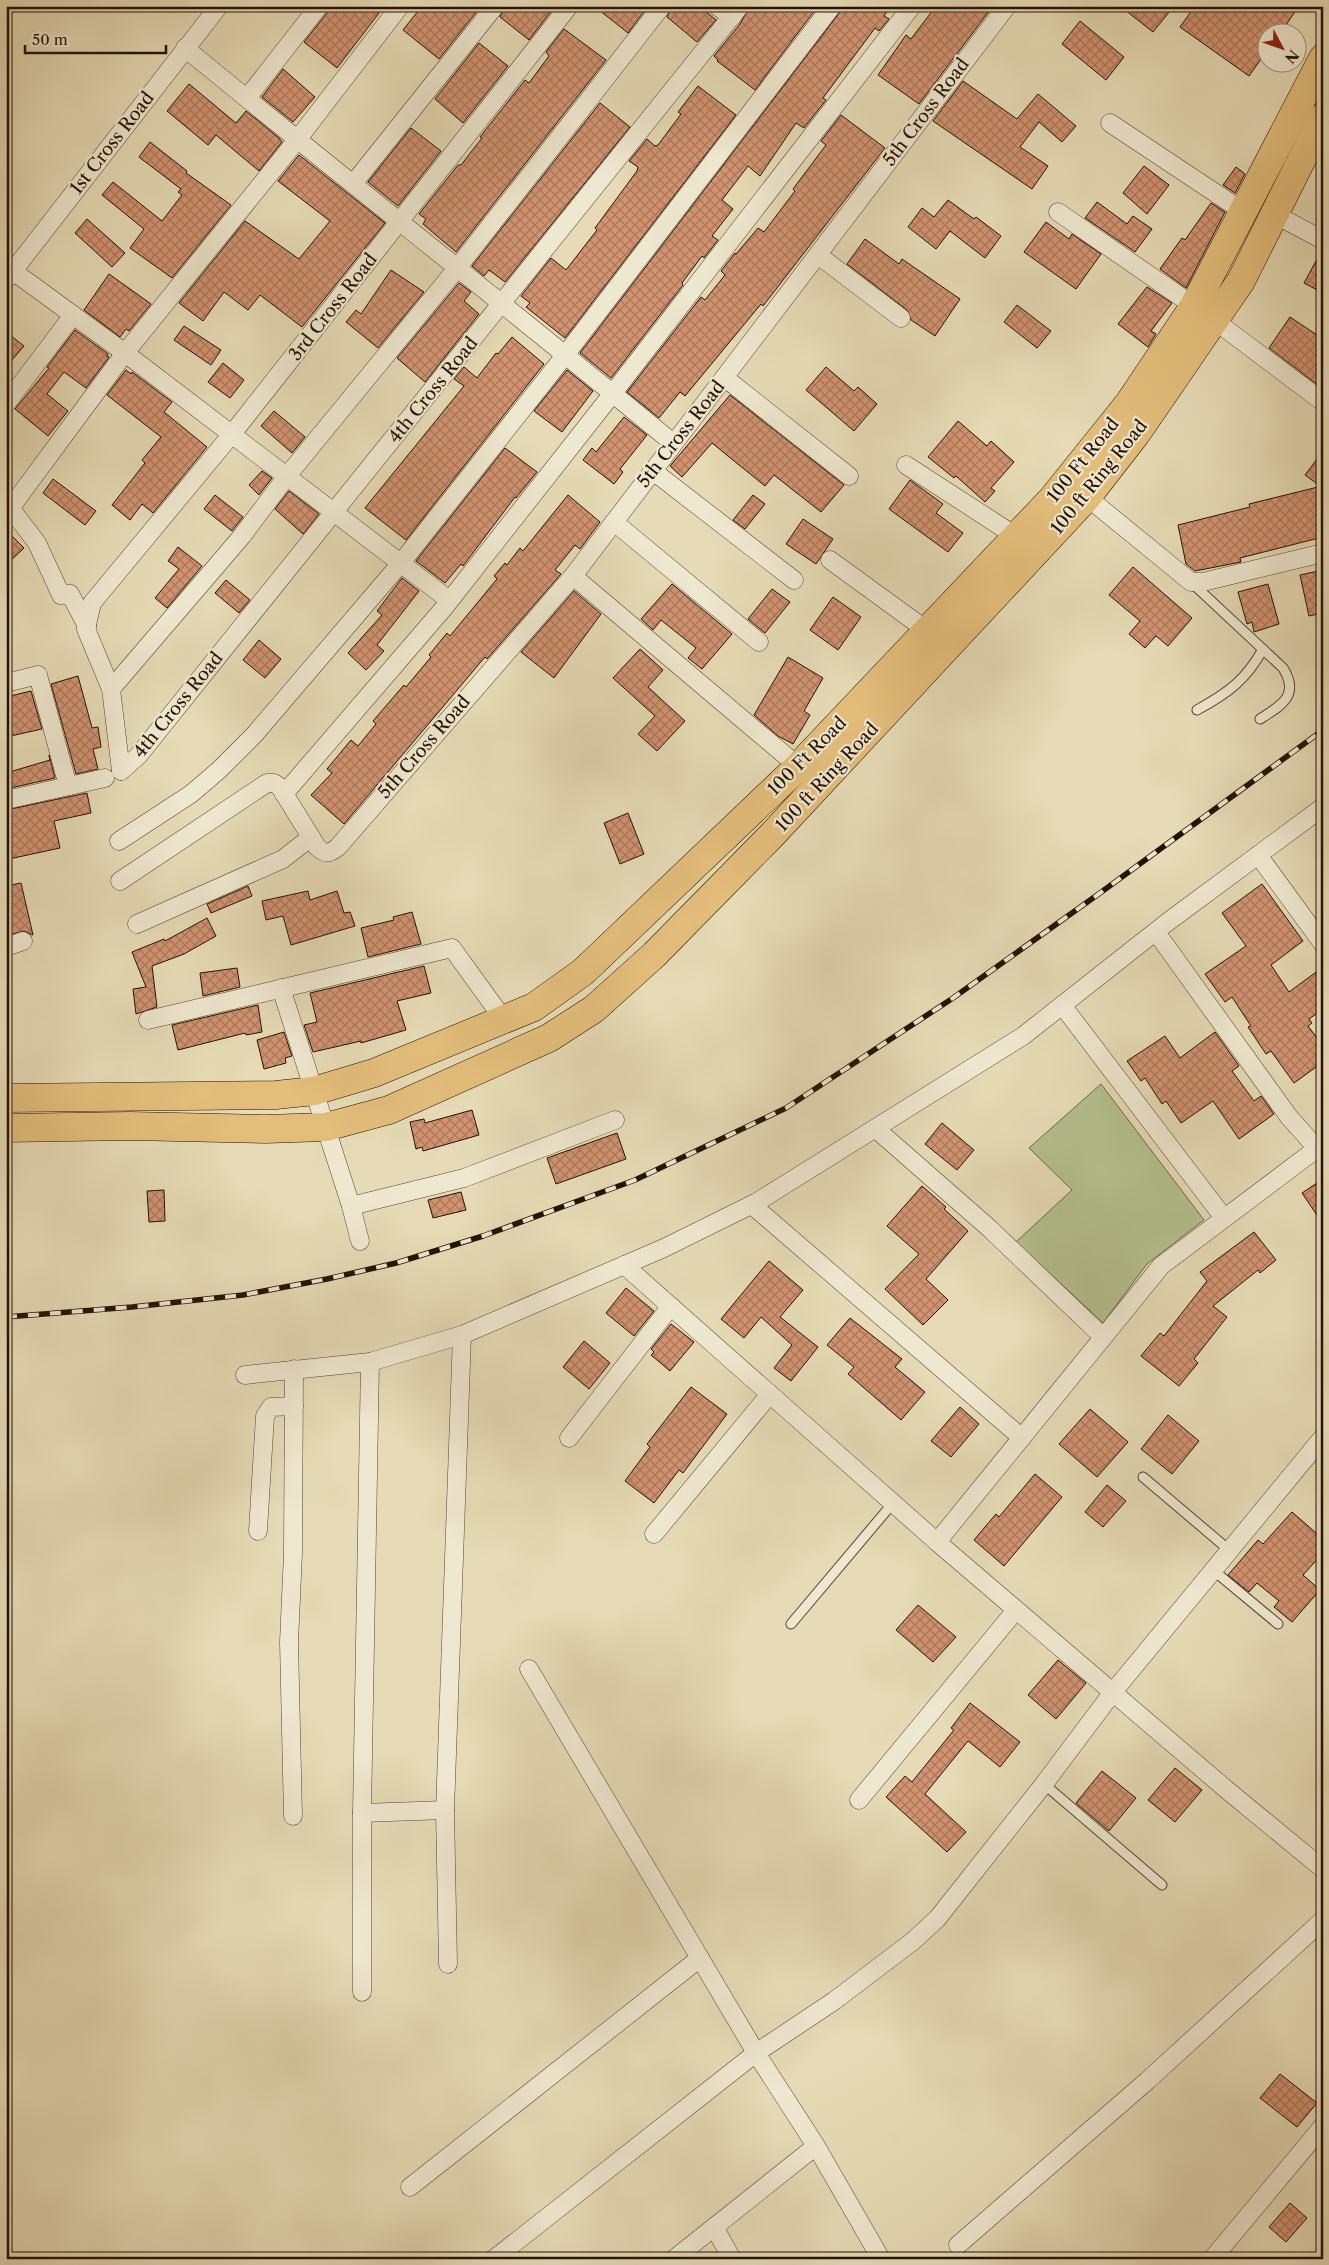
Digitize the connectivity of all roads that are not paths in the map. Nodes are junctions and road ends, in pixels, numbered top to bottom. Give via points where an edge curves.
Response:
1 (219, 6) edge
2 (319, 6) edge
3 (400, 6) edge
4 (495, 6) edge
5 (569, 6) edge
6 (662, 6) edge
7 (717, 6) edge
8 (832, 6) edge
9 (912, 6) edge
10 (1007, 6) edge
11 (736, 12) edge
12 (186, 48) junction
13 (1323, 58) edge
14 (247, 98) junction
15 (1323, 117) edge
16 (1110, 123) dead end
17 (297, 140) junction
18 (353, 184) junction
19 (1058, 212) dead end
20 (1244, 212) junction
21 (1274, 214) junction
22 (401, 222) junction
23 (1323, 240) edge
24 (818, 254) junction
25 (458, 267) junction
26 (9, 272) edge
27 (503, 303) junction
28 (1204, 313) junction
29 (73, 315) junction
30 (901, 318) dead end
31 (124, 353) junction
32 (566, 354) junction
33 (725, 378) junction
34 (613, 393) junction
35 (1323, 402) edge
36 (6, 404) edge
37 (232, 434) junction
38 (673, 443) junction
39 (906, 464) dead end
40 (653, 471) junction
41 (287, 476) junction
42 (849, 476) dead end
43 (1087, 497) junction
44 (8, 511) edge
45 (334, 513) junction
46 (614, 522) junction
47 (1017, 537) junction
48 (1323, 553) edge
49 (830, 560) dead end
50 (401, 563) junction
51 (573, 576) junction
52 (794, 580) dead end
53 (1191, 582) junction
54 (449, 600) junction
55 (87, 626) junction
56 (928, 632) junction
57 (759, 642) dead end
58 (1263, 649) junction
59 (6, 683) edge
60 (111, 689) junction
61 (1197, 710) dead end
62 (1260, 719) dead end
63 (799, 766) junction
64 (113, 774) junction
65 (820, 785) junction
66 (68, 786) junction
67 (284, 794) junction
68 (6, 800) edge
69 (1323, 807) edge
70 (311, 837) junction
71 (119, 841) dead end
72 (1258, 855) junction
73 (120, 881) dead end
74 (137, 924) dead end
75 (1156, 932) junction
76 (23, 941) dead end
77 (1323, 944) edge
78 (6, 947) edge
79 (282, 988) junction
80 (1062, 1005) junction
81 (148, 1020) dead end
82 (504, 1020) junction
83 (314, 1091) junction
84 (6, 1098) edge
85 (615, 1120) dead end
86 (326, 1127) junction
87 (6, 1128) edge
88 (876, 1129) junction
89 (1321, 1149) edge
90 (752, 1205) junction
91 (351, 1206) junction
92 (1224, 1218) junction
93 (360, 1241) dead end
94 (624, 1265) junction
95 (671, 1306) junction
96 (462, 1335) junction
97 (1102, 1336) junction
98 (370, 1362) junction
99 (294, 1370) junction
100 (245, 1374) dead end
101 (770, 1394) junction
102 (294, 1406) junction
103 (1323, 1436) edge
104 (569, 1438) dead end
105 (1022, 1438) junction
106 (1143, 1477) dead end
107 (893, 1503) junction
108 (258, 1531) dead end
109 (654, 1534) dead end
110 (937, 1542) junction
111 (1229, 1550) junction
112 (1213, 1570) junction
113 (1016, 1610) junction
114 (791, 1624) dead end
115 (1278, 1624) dead end
116 (529, 1669) dead end
117 (1113, 1692) junction
118 (1044, 1784) junction
119 (859, 1800) dead end
120 (445, 1810) junction
121 (362, 1813) junction
122 (292, 1816) dead end
123 (1323, 1869) edge
124 (1162, 1885) dead end
125 (1323, 1920) edge
126 (700, 1958) junction
127 (448, 1964) dead end
128 (362, 1992) dead end
129 (756, 2053) junction
130 (1323, 2126) edge
131 (816, 2146) junction
132 (410, 2187) dead end
133 (714, 2226) junction
134 (958, 2245) dead end
135 (494, 2259) edge
136 (674, 2259) edge
137 (732, 2259) edge
138 (881, 2259) edge
139 (1212, 2259) edge

1 - 12 street, 1st Cross Road
2 - 14 street
3 - 17 street
4 - 18 street
5 - 22 street, 3rd Cross Road
6 - 25 street
7 - 11 street
8 - 32 street
9 - 34 street
10 - 24 street, 5th Cross Road
11 - 27 street, 4th Cross Road
12 - 14 street
12 - 26 street, 1st Cross Road
13 - 20 main road, 100 Ft Road
14 - 17 street
15 - 21 main road, 100 ft Ring Road
16 - 20 street
17 - 18 street
17 - 31 street
18 - 22 street
19 - 28 street
20 - 28 main road, 100 Ft Road
21 - 23 street
21 - 28 main road, 100 ft Ring Road via 1241,281
22 - 25 street
22 - 37 street, 3rd Cross Road
24 - 30 street
24 - 33 street, 5th Cross Road
25 - 27 street
25 - 41 street
26 - 29 street
27 - 32 street
27 - 45 street, 4th Cross Road
28 - 35 street
28 - 43 main road, 100 ft Ring Road via 1136,434
28 - 47 main road, 100 Ft Road via 1052,500
29 - 31 street
29 - 36 street
31 - 37 street
31 - 44 street
32 - 34 street
32 - 50 street
33 - 38 street, 5th Cross Road
33 - 42 street
34 - 38 street
34 - 54 street
37 - 41 street
37 - 55 street, 3rd Cross Road via 92,603
38 - 40 street, 5th Cross Road
39 - 47 street
40 - 46 street, 5th Cross Road
40 - 52 street
41 - 45 street
41 - 60 street via 242,536
43 - 53 street
43 - 65 main road, 100 ft Ring Road
44 - 55 street via 37,543 61,595 70,594
45 - 50 street
45 - 64 street, 4th Cross Road via 138,756
46 - 51 street, 5th Cross Road
46 - 57 street
47 - 56 main road, 100 Ft Road
48 - 53 street via 1203,582
49 - 56 street
50 - 54 street
50 - 71 street via 254,735 226,763 191,794
51 - 63 street
51 - 70 street, 5th Cross Road via 338,847 324,854
53 - 58 lane
54 - 67 street
55 - 60 street
56 - 63 main road, 100 Ft Road
58 - 61 lane via 1240,682
58 - 62 lane via 1290,679 1290,692 1282,705
59 - 66 street via 38,675
60 - 64 street
63 - 65 street
63 - 82 main road, 100 Ft Road via 583,972 534,1007
64 - 66 street
65 - 86 main road, 100 ft Ring Road via 654,955 594,1010 549,1038 390,1110
66 - 68 street
67 - 70 street
67 - 73 street via 274,783 267,783
69 - 72 street
70 - 74 street via 283,859
72 - 75 street
72 - 77 street
75 - 80 street
75 - 89 street via 1289,1117
76 - 78 street
79 - 81 street
79 - 82 street via 452,948
79 - 83 street
80 - 88 street via 1023,1036
80 - 92 street
82 - 83 main road, 100 Ft Road via 374,1073
83 - 84 main road, 100 Ft Road via 276,1095
83 - 86 street
85 - 91 street via 464,1178
86 - 87 main road, 100 ft Ring Road
86 - 91 street
88 - 90 street
88 - 97 street via 989,1228
89 - 92 street
90 - 94 street
90 - 105 street
91 - 93 street
92 - 97 street via 1161,1266
94 - 95 street
94 - 96 street
95 - 101 street
95 - 104 street
96 - 98 street
96 - 120 street
97 - 105 street
98 - 99 street
98 - 121 street
99 - 100 street
99 - 102 street
101 - 107 street
101 - 109 street
102 - 108 street via 271,1407 265,1416
102 - 122 street via 289,1642
103 - 111 street
105 - 110 street
106 - 111 lane
107 - 110 street
107 - 114 lane
110 - 113 street
111 - 112 street
112 - 115 lane
112 - 117 street
113 - 117 street
113 - 119 street
116 - 126 street
117 - 118 street
117 - 123 street
118 - 124 lane
118 - 129 street via 942,1913 914,1941 834,2001
120 - 121 street
120 - 127 street
121 - 128 street
125 - 134 street via 1147,2081
126 - 129 street
126 - 132 street
129 - 131 street
129 - 135 street
130 - 139 street
131 - 133 street
131 - 138 street
133 - 136 street
133 - 137 street

